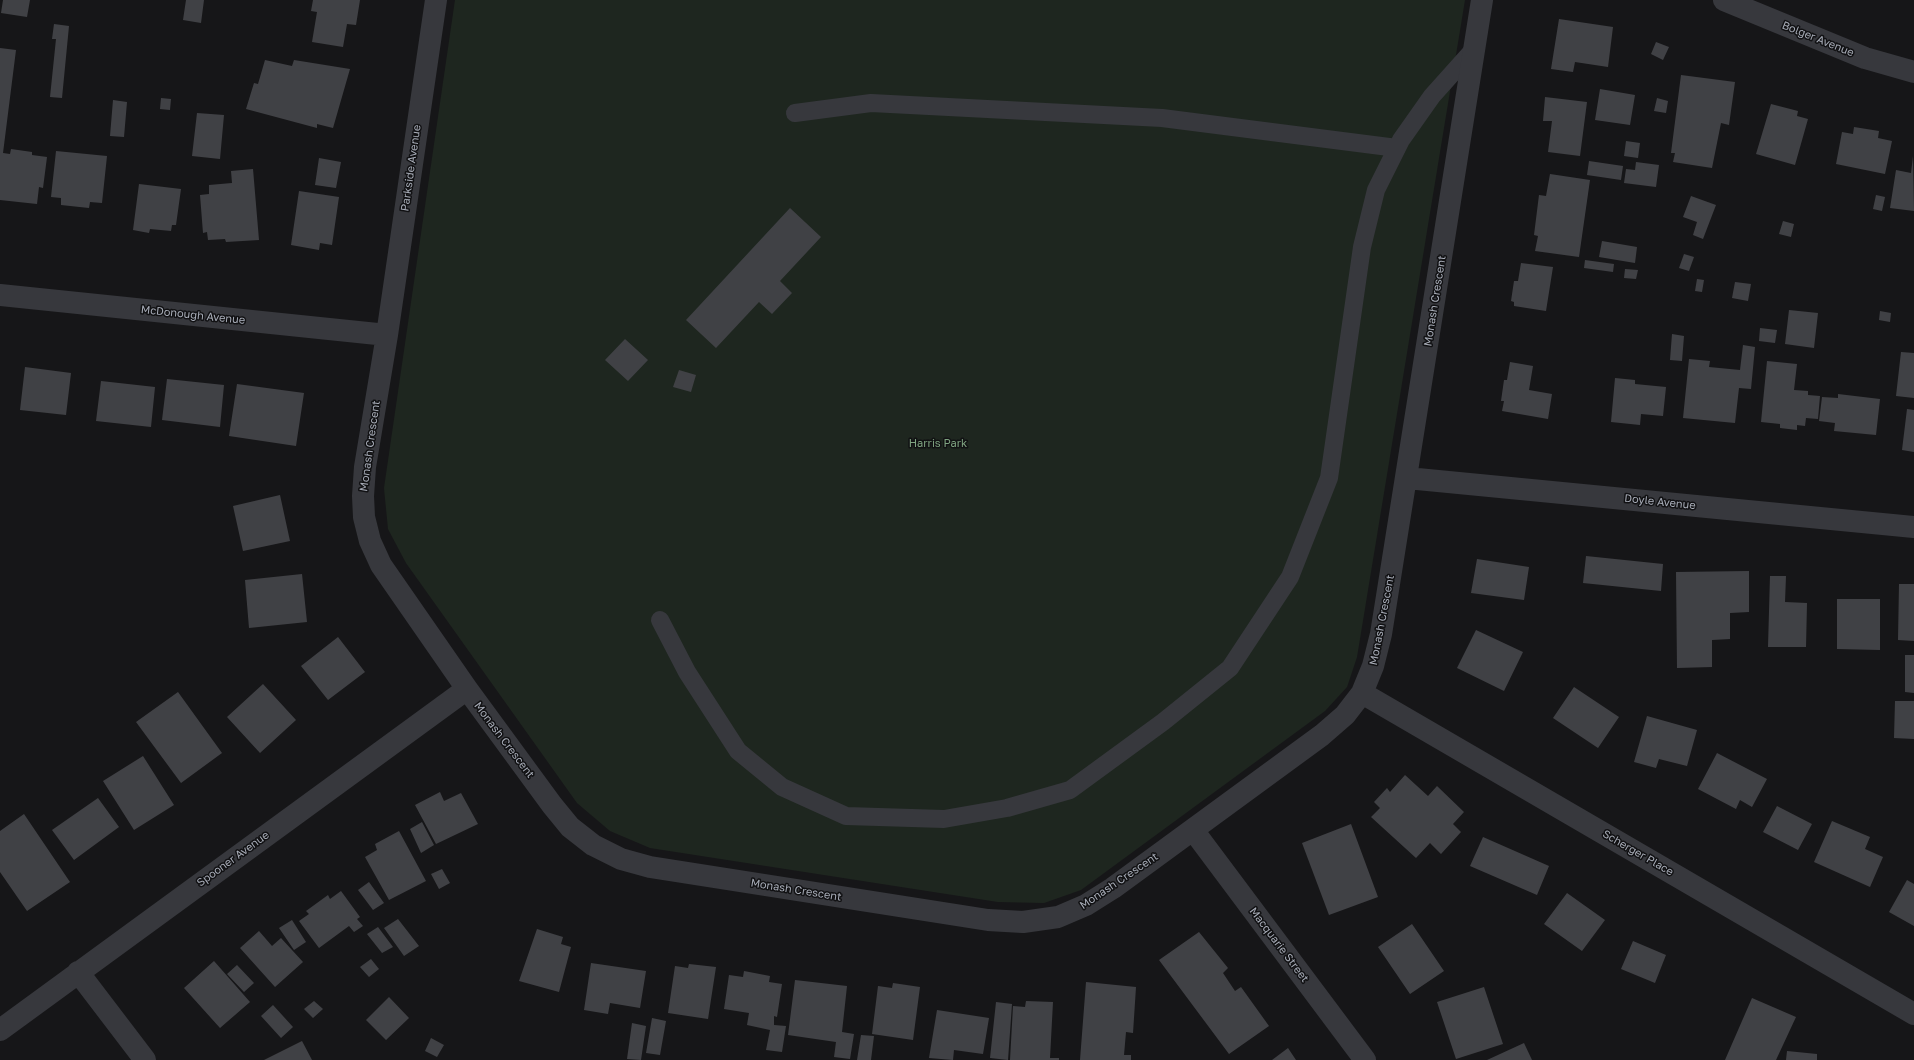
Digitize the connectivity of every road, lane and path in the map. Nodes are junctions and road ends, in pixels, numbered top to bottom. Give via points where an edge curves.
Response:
1 (436, 0) edge
2 (1482, 0) edge
3 (1724, 0) edge
4 (1475, 48) junction
5 (1914, 72) edge
6 (795, 113) dead end
7 (1397, 148) junction
8 (0, 295) edge
9 (387, 335) junction
10 (1407, 478) junction
11 (1914, 527) edge
12 (660, 620) dead end
13 (467, 689) junction
14 (1362, 693) junction
15 (1193, 830) junction
16 (78, 972) junction
17 (1914, 1014) edge
18 (0, 1030) edge
19 (145, 1060) edge
20 (1365, 1060) edge

1 - 9 street, Parkside Avenue
2 - 4 street, Monash Crescent
3 - 5 street, Bolger Avenue via 1865,58
4 - 7 lane via 1432,96
4 - 10 street, Monash Crescent
6 - 7 lane via 871,102 1154,118
7 - 12 lane via 1376,190 1362,247 1329,478 1290,577 1230,668 1163,722 1070,790 1007,808 944,819 846,816 782,787 738,751 686,672
8 - 9 street, McDonough Avenue
9 - 13 street, Monash Crescent via 365,467 363,496 370,541 381,565
10 - 11 street, Doyle Avenue
10 - 14 street, Monash Crescent via 1381,634 1373,666
13 - 15 street, Monash Crescent via 570,827 593,845 621,860 650,867 988,920 1023,922 1058,917 1086,905
13 - 16 street, Spooner Avenue
14 - 15 street, Monash Crescent via 1345,715 1322,735
14 - 17 street, Scherger Place
15 - 20 street, Macquarie Street
16 - 18 street, Spooner Avenue
16 - 19 street

